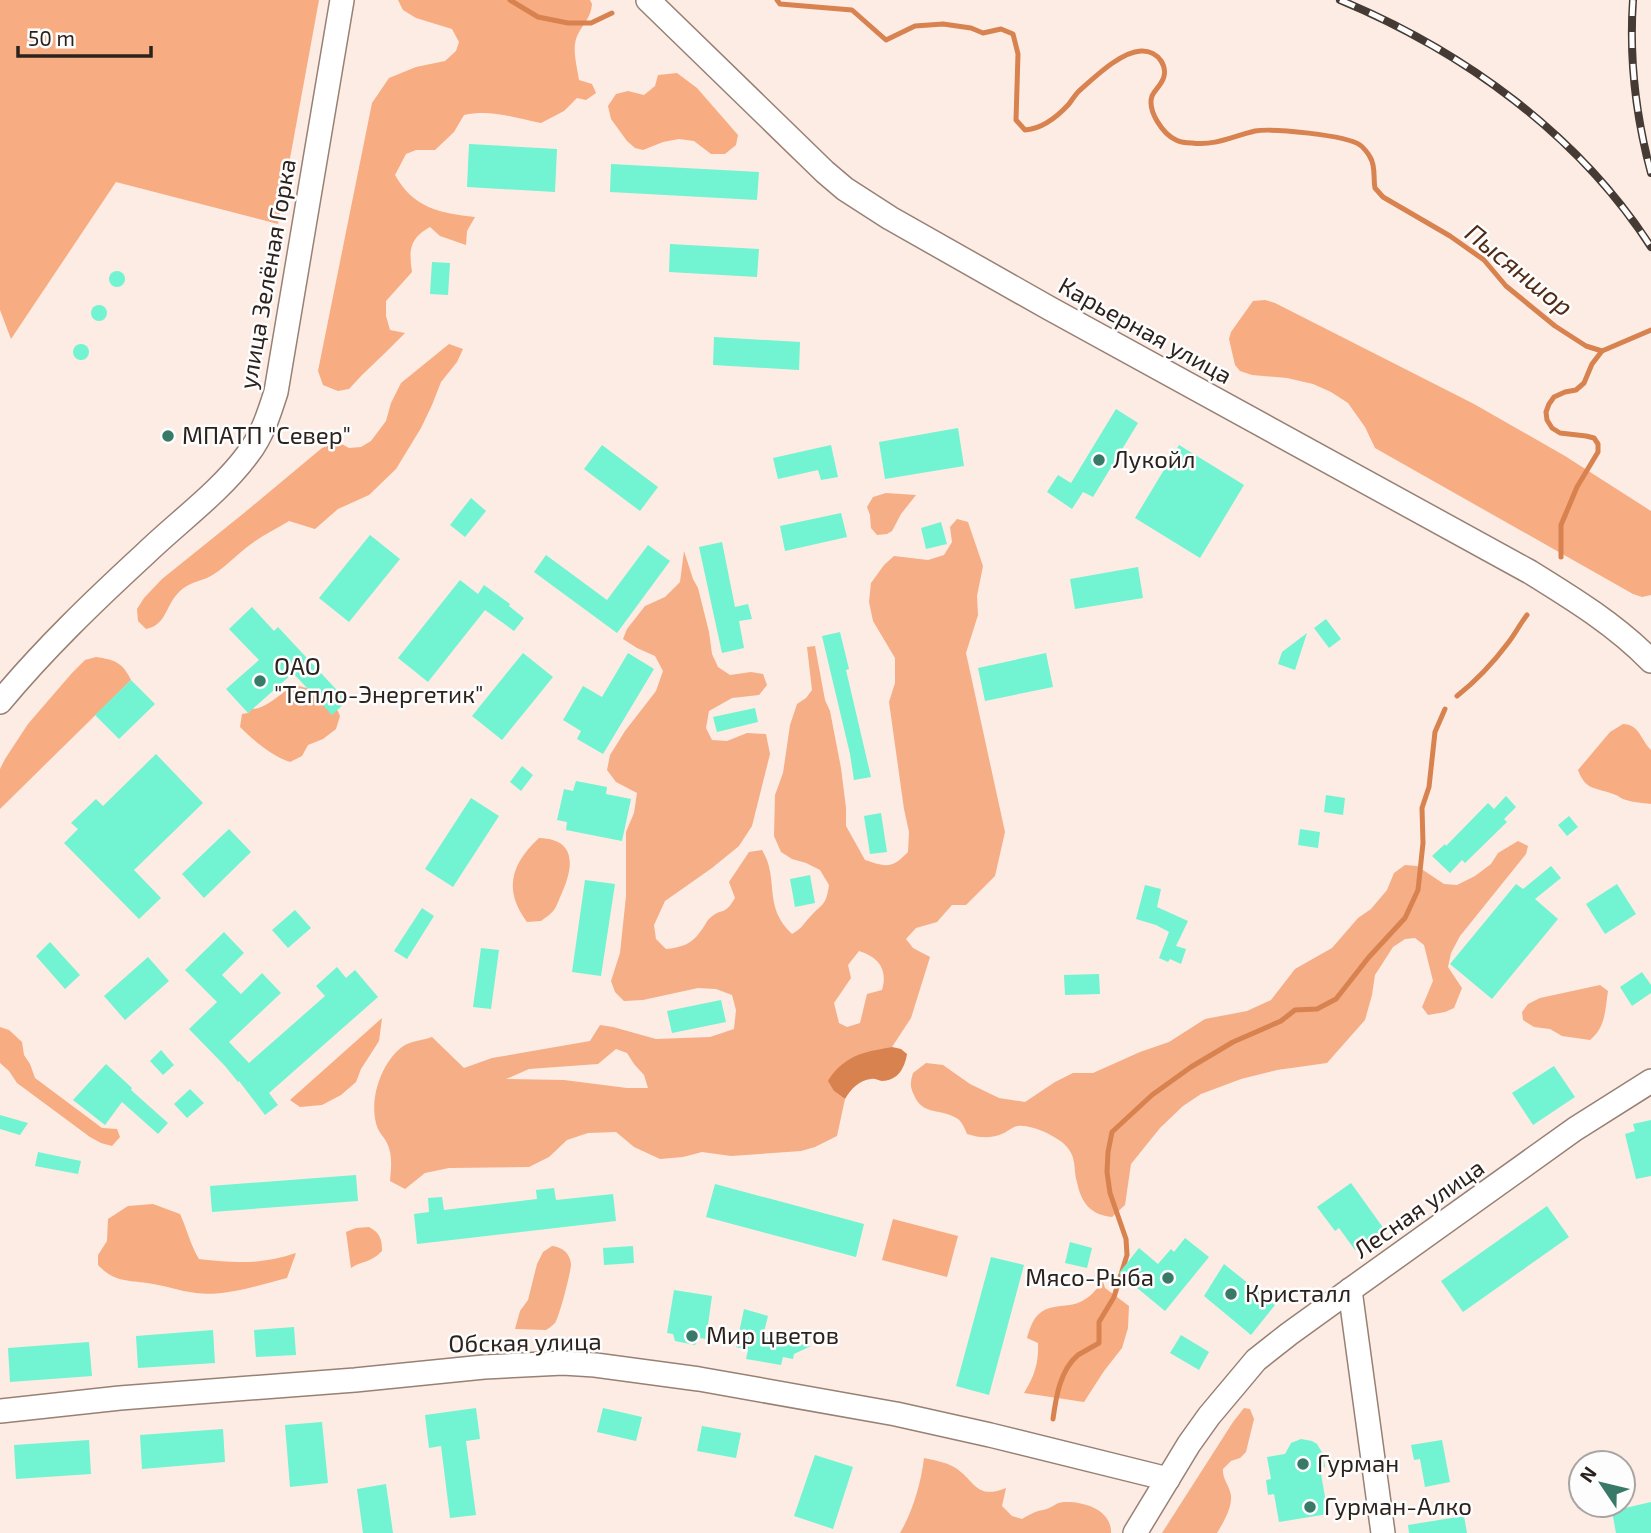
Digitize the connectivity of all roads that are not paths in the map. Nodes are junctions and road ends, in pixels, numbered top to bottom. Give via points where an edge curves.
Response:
1 (342, 0) edge
2 (648, 0) edge
3 (1651, 661) edge
4 (0, 702) edge
5 (1651, 1081) edge
6 (1350, 1290) junction
7 (0, 1410) edge
8 (1168, 1479) junction
9 (1135, 1533) edge
10 (1383, 1533) edge

1 - 4 street, улица Зелёная Горка via 276,392 265,424 227,479 84,610
2 - 3 street, Карьерная улица via 845,189 1049,308 1530,572 1605,622
5 - 6 street, Лесная улица via 1575,1129
6 - 8 street, Лесная улица via 1256,1360 1209,1416
6 - 10 street
7 - 8 street, Обская улица via 563,1363 699,1378 896,1414
8 - 9 street, Лесная улица

